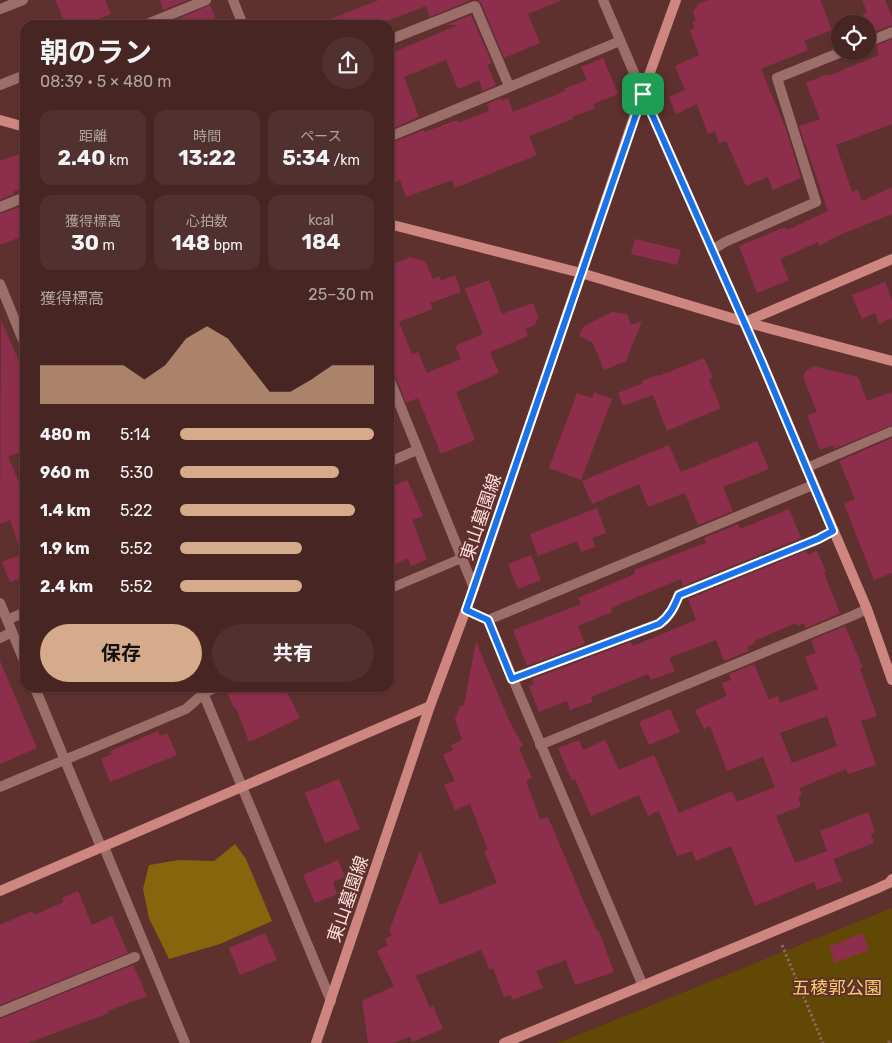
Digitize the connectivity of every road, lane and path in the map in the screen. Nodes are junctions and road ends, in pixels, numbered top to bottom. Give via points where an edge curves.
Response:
1 (206, 0) edge
2 (233, 0) edge
3 (603, 0) edge
4 (676, 0) edge
5 (20, 1) edge
6 (0, 9) edge
7 (157, 20) edge
8 (241, 20) edge
9 (892, 32) edge
10 (394, 38) edge
11 (876, 39) edge
12 (620, 40) junction
13 (831, 56) edge
14 (20, 77) edge
15 (0, 85) edge
16 (509, 86) junction
17 (643, 94) junction
18 (0, 120) edge
19 (20, 126) edge
20 (394, 135) edge
21 (20, 199) edge
22 (0, 207) edge
23 (394, 225) edge
24 (712, 250) junction
25 (892, 259) edge
26 (581, 272) junction
27 (0, 284) edge
28 (745, 322) junction
29 (20, 333) edge
30 (892, 361) edge
31 (394, 391) edge
32 (892, 431) edge
33 (417, 450) junction
34 (394, 460) edge
35 (806, 468) junction
36 (813, 485) junction
37 (833, 531) junction
38 (462, 558) junction
39 (394, 587) edge
40 (474, 588) junction
41 (0, 603) edge
42 (867, 609) junction
43 (466, 610) junction
44 (20, 614) edge
45 (7, 620) junction
46 (488, 620) junction
47 (12, 632) junction
48 (0, 638) edge
49 (20, 652) edge
50 (512, 679) junction
51 (892, 680) edge
52 (37, 692) edge
53 (201, 692) edge
54 (202, 692) edge
55 (430, 706) junction
56 (540, 745) junction
57 (65, 759) junction
58 (0, 787) edge
59 (242, 787) junction
60 (102, 847) junction
61 (892, 879) edge
62 (0, 891) edge
63 (782, 944) dead end
64 (135, 957) dead end
65 (643, 986) junction
66 (331, 1001) junction
67 (0, 1012) edge
68 (892, 1040) edge
69 (185, 1043) edge
70 (316, 1043) edge
71 (504, 1043) edge
72 (823, 1043) edge
73 (888, 1043) edge

1 - 7 street
2 - 8 street
3 - 12 street
4 - 17 street, 東山墓園線
5 - 6 street
9 - 11 street
10 - 16 street via 475,6
12 - 16 street
12 - 17 street
13 - 24 street via 777,78 816,202
14 - 15 street
16 - 20 street
17 - 24 street
17 - 26 street, 東山墓園線
18 - 19 street
21 - 22 street
23 - 26 street
24 - 28 street
25 - 28 street
26 - 28 street
26 - 40 street, 東山墓園線
27 - 29 street
28 - 30 street
28 - 35 street
31 - 33 street
32 - 35 lane
33 - 34 street
33 - 38 street
35 - 36 street
36 - 37 street
36 - 46 street
37 - 42 street
37 - 50 street via 679,595 672,612 659,624
38 - 39 lane
38 - 40 street
40 - 43 street, 東山墓園線
41 - 45 street
42 - 51 street
42 - 56 street
43 - 46 street
43 - 55 street, 東山墓園線
44 - 45 street
45 - 47 street
46 - 50 street
47 - 48 street
47 - 49 street
50 - 56 street
52 - 57 street
53 - 57 street via 186,709
54 - 59 street
55 - 59 street
55 - 66 street, 東山墓園線
56 - 65 street
57 - 58 street
57 - 60 street
59 - 60 street
59 - 66 street
60 - 62 street
60 - 69 street
61 - 65 street via 889,884
63 - 72 path
64 - 67 street
65 - 71 street
66 - 70 street, 東山墓園線
68 - 73 path

